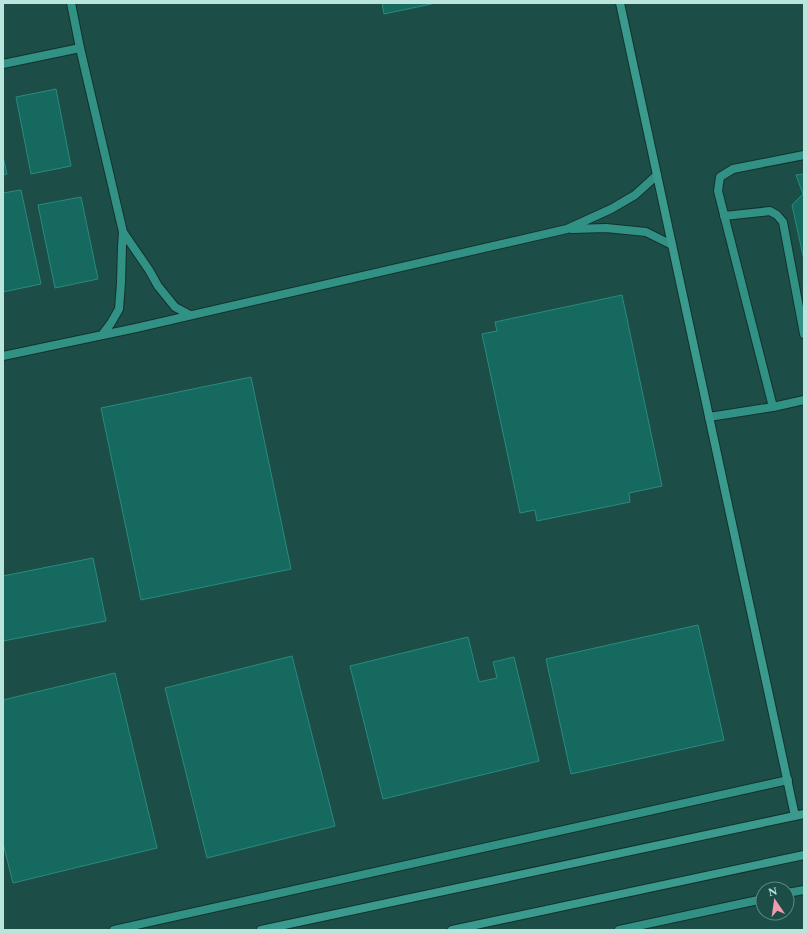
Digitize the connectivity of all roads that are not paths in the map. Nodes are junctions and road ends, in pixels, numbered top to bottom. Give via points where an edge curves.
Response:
1 (71, 3) edge
2 (620, 3) edge
3 (80, 48) junction
4 (3, 64) edge
5 (804, 155) edge
6 (657, 175) junction
7 (724, 216) junction
8 (567, 229) junction
9 (123, 232) junction
10 (672, 245) junction
11 (190, 315) junction
12 (804, 334) edge
13 (102, 335) junction
14 (3, 356) edge
15 (804, 400) edge
16 (774, 407) junction
17 (709, 417) junction
18 (788, 780) junction
19 (800, 815) edge
20 (804, 855) edge
21 (755, 901) edge
22 (114, 930) edge
23 (260, 930) edge
24 (452, 930) edge
25 (619, 930) edge

1 - 3 lane
2 - 6 street
3 - 4 lane
3 - 9 lane
5 - 7 lane via 733,169 720,177 718,192
6 - 8 lane via 635,195
6 - 10 street
7 - 12 lane via 770,211 783,222
7 - 16 lane
8 - 10 lane via 606,228 646,232
8 - 11 lane
9 - 11 lane via 158,286 175,307
9 - 13 lane via 119,309
10 - 17 street
11 - 13 lane
13 - 14 lane
15 - 16 lane
16 - 17 lane
17 - 18 street
18 - 19 street
18 - 22 lane
19 - 23 street
20 - 24 street
21 - 25 lane

